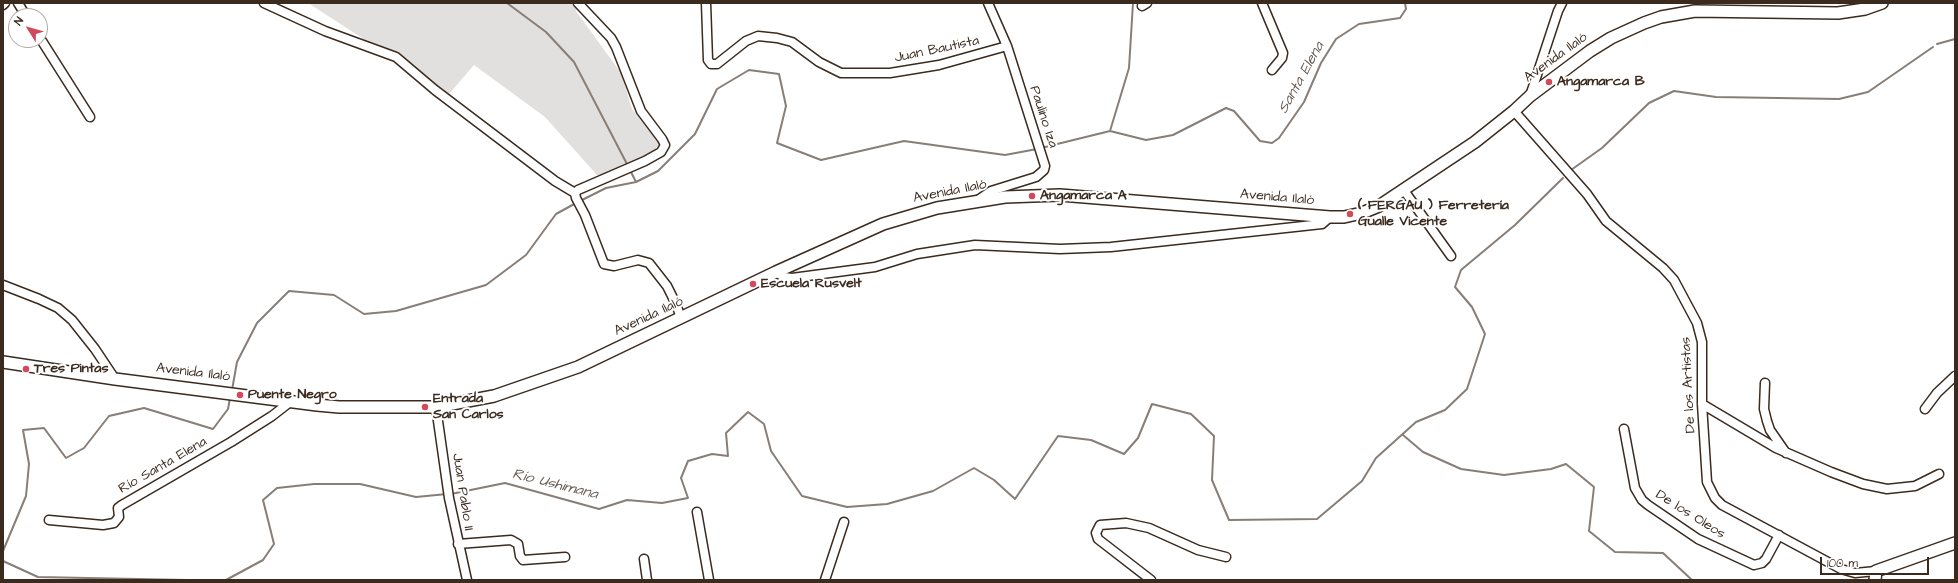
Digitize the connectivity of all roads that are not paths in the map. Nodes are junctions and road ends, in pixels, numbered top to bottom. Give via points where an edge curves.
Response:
1 (264, 3) edge
2 (578, 3) edge
3 (706, 3) edge
4 (988, 3) edge
5 (1262, 3) edge
6 (1562, 3) edge
7 (1882, 3) edge
8 (1007, 46) junction
9 (46, 48) edge
10 (1272, 70) dead end
11 (1530, 96) junction
12 (1514, 111) junction
13 (90, 117) dead end
14 (1403, 189) junction
15 (576, 195) junction
16 (978, 201) junction
17 (1330, 217) junction
18 (1451, 256) dead end
19 (776, 272) junction
20 (3, 285) edge
21 (681, 318) junction
22 (3, 362) edge
23 (1955, 376) edge
24 (115, 379) junction
25 (1765, 383) dead end
26 (290, 402) junction
27 (1702, 404) junction
28 (436, 407) junction
29 (1925, 409) dead end
30 (1624, 429) dead end
31 (1787, 453) junction
32 (1939, 474) dead end
33 (698, 512) dead end
34 (49, 520) dead end
35 (844, 522) dead end
36 (1779, 535) junction
37 (1955, 542) edge
38 (458, 544) junction
39 (565, 557) dead end
40 (1226, 557) dead end
41 (644, 559) dead end
42 (1875, 576) edge
43 (467, 580) edge
44 (647, 580) edge
45 (709, 580) edge
46 (825, 580) edge
47 (1151, 580) edge

1 - 15 street via 396,57 435,90
2 - 15 street via 611,38 641,111 665,145 661,152 645,161 578,190
3 - 8 street, Juan Bautista via 708,60 711,64 717,64 746,41 758,36 792,42 818,62 841,72 890,73 939,66
4 - 8 street, Paulino Iza
5 - 10 street via 1283,53
6 - 11 street
7 - 11 main road, Avenida Ilaló via 1838,13 1712,10 1661,17 1611,38
8 - 16 street, Paulino Iza via 1045,166 1036,177 991,191
9 - 13 street
11 - 12 main road, Avenida Ilaló
12 - 14 main road, Avenida Ilaló via 1475,142
12 - 27 street, De los Artistas via 1587,194 1606,221 1674,280 1697,323 1702,342
14 - 17 main road, Avenida Ilaló via 1379,206 1362,213
14 - 18 street
15 - 21 street via 604,264 614,266 638,260 649,263 667,286
16 - 17 main road, Avenida Ilaló via 1005,197 1060,195
16 - 19 main road, Avenida Ilaló via 937,208 884,224
17 - 19 street via 1322,224 1111,247 1060,249 975,245 917,254 875,267 792,278
19 - 21 main road, Avenida Ilaló
20 - 24 street via 58,308 72,320
21 - 28 main road, Avenida Ilaló via 578,367 494,396
22 - 24 main road, Avenida Ilaló
23 - 29 street via 1937,392
24 - 26 main road, Avenida Ilaló
25 - 31 street via 1764,409 1767,421 1770,430
26 - 28 main road, Avenida Ilaló via 339,407
26 - 34 street, Río Santa Elena via 231,442 122,505 118,508 119,518 114,523 103,525
27 - 31 street
27 - 36 street, De los Artistas via 1708,482 1711,490 1722,505
28 - 38 street, Juan Pablo II
30 - 36 street, De los Oleos via 1635,488 1648,505 1698,539 1754,565 1766,559
31 - 32 street via 1831,472 1887,489 1915,486
33 - 45 street
35 - 46 street
36 - 42 street, De los Artistas via 1841,569
37 - 42 main road
38 - 39 street via 511,540 518,544 523,560
38 - 43 street, Juan Pablo II
40 - 47 street via 1198,550 1149,528 1126,523 1100,525 1096,533 1098,540
41 - 44 street

